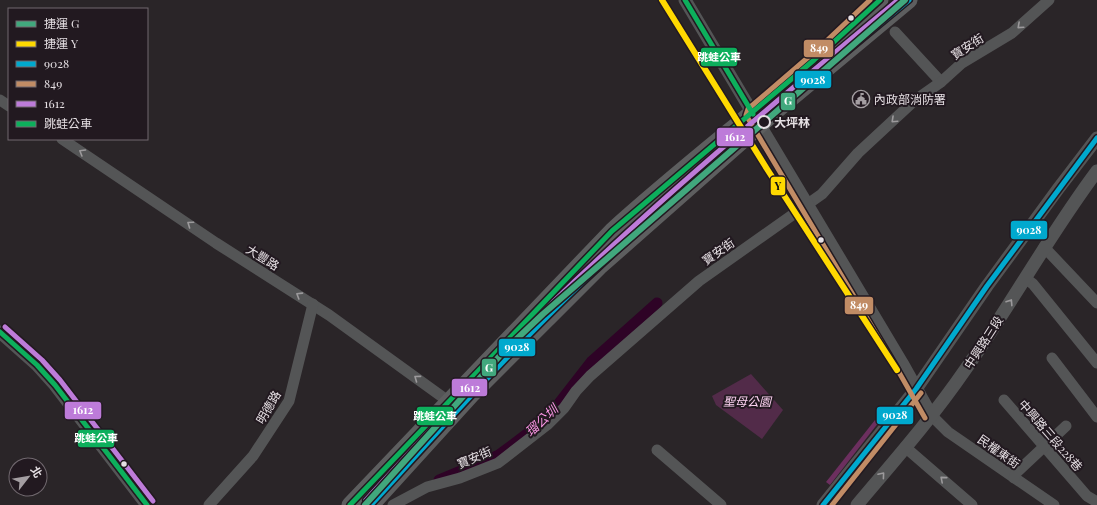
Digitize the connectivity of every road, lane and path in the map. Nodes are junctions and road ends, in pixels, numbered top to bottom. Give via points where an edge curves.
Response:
1 (880, 0) edge
2 (909, 0) edge
3 (1049, 0) edge
4 (685, 2) edge
5 (895, 32) dead end
6 (940, 82) junction
7 (756, 120) junction
8 (1097, 138) edge
9 (63, 140) edge
10 (1095, 179) edge
11 (806, 205) junction
12 (1044, 248) junction
13 (1025, 278) junction
14 (313, 304) junction
15 (1097, 304) edge
16 (0, 332) edge
17 (1052, 358) dead end
18 (1097, 363) edge
19 (916, 390) junction
20 (1004, 400) dead end
21 (448, 401) junction
22 (931, 416) junction
23 (1097, 417) edge
24 (1066, 426) dead end
25 (905, 447) junction
26 (1045, 447) junction
27 (657, 450) dead end
28 (1014, 478) junction
29 (1097, 502) edge
30 (147, 505) edge
31 (209, 505) edge
32 (350, 505) edge
33 (370, 505) edge
34 (392, 505) edge
35 (721, 505) edge
36 (823, 505) edge
37 (857, 505) edge
38 (972, 505) edge
39 (1054, 505) edge

1 - 7 main road
2 - 7 main road
3 -> 6 street, 寶安街 via 1012,33 962,63
4 - 7 street
5 - 6 street
6 -> 11 street, 寶安街 via 914,101 858,153 822,194
7 - 11 street
7 - 21 main road via 648,199 612,232
7 - 33 main road via 599,267 476,390
8 - 19 street via 987,286
14 -> 9 street, 大豐路 via 216,243
10 - 12 street, 中興路三段
11 - 19 street
11 - 34 street, 寶安街 via 698,281 590,376 547,425 498,463 460,478 427,487
12 - 13 street, 中興路三段
12 - 15 street
13 - 18 street via 1033,284
22 -> 13 street, 中興路三段 via 965,371
21 -> 14 street, 大豐路
14 - 31 street, 明德路 via 289,401 253,456
16 - 30 street via 56,385
17 - 23 street
19 - 22 street
19 - 36 street
20 - 26 street, 中興路三段228巷
21 - 32 main road
22 - 25 street, 中興路三段
22 - 28 street, 民權東街 via 948,432
24 - 26 street
37 -> 25 street, 中興路三段
38 -> 25 street
26 - 28 street via 1016,472
26 - 29 street, 中興路三段228巷 via 1088,496
27 - 35 street
28 - 39 street, 民權東街

